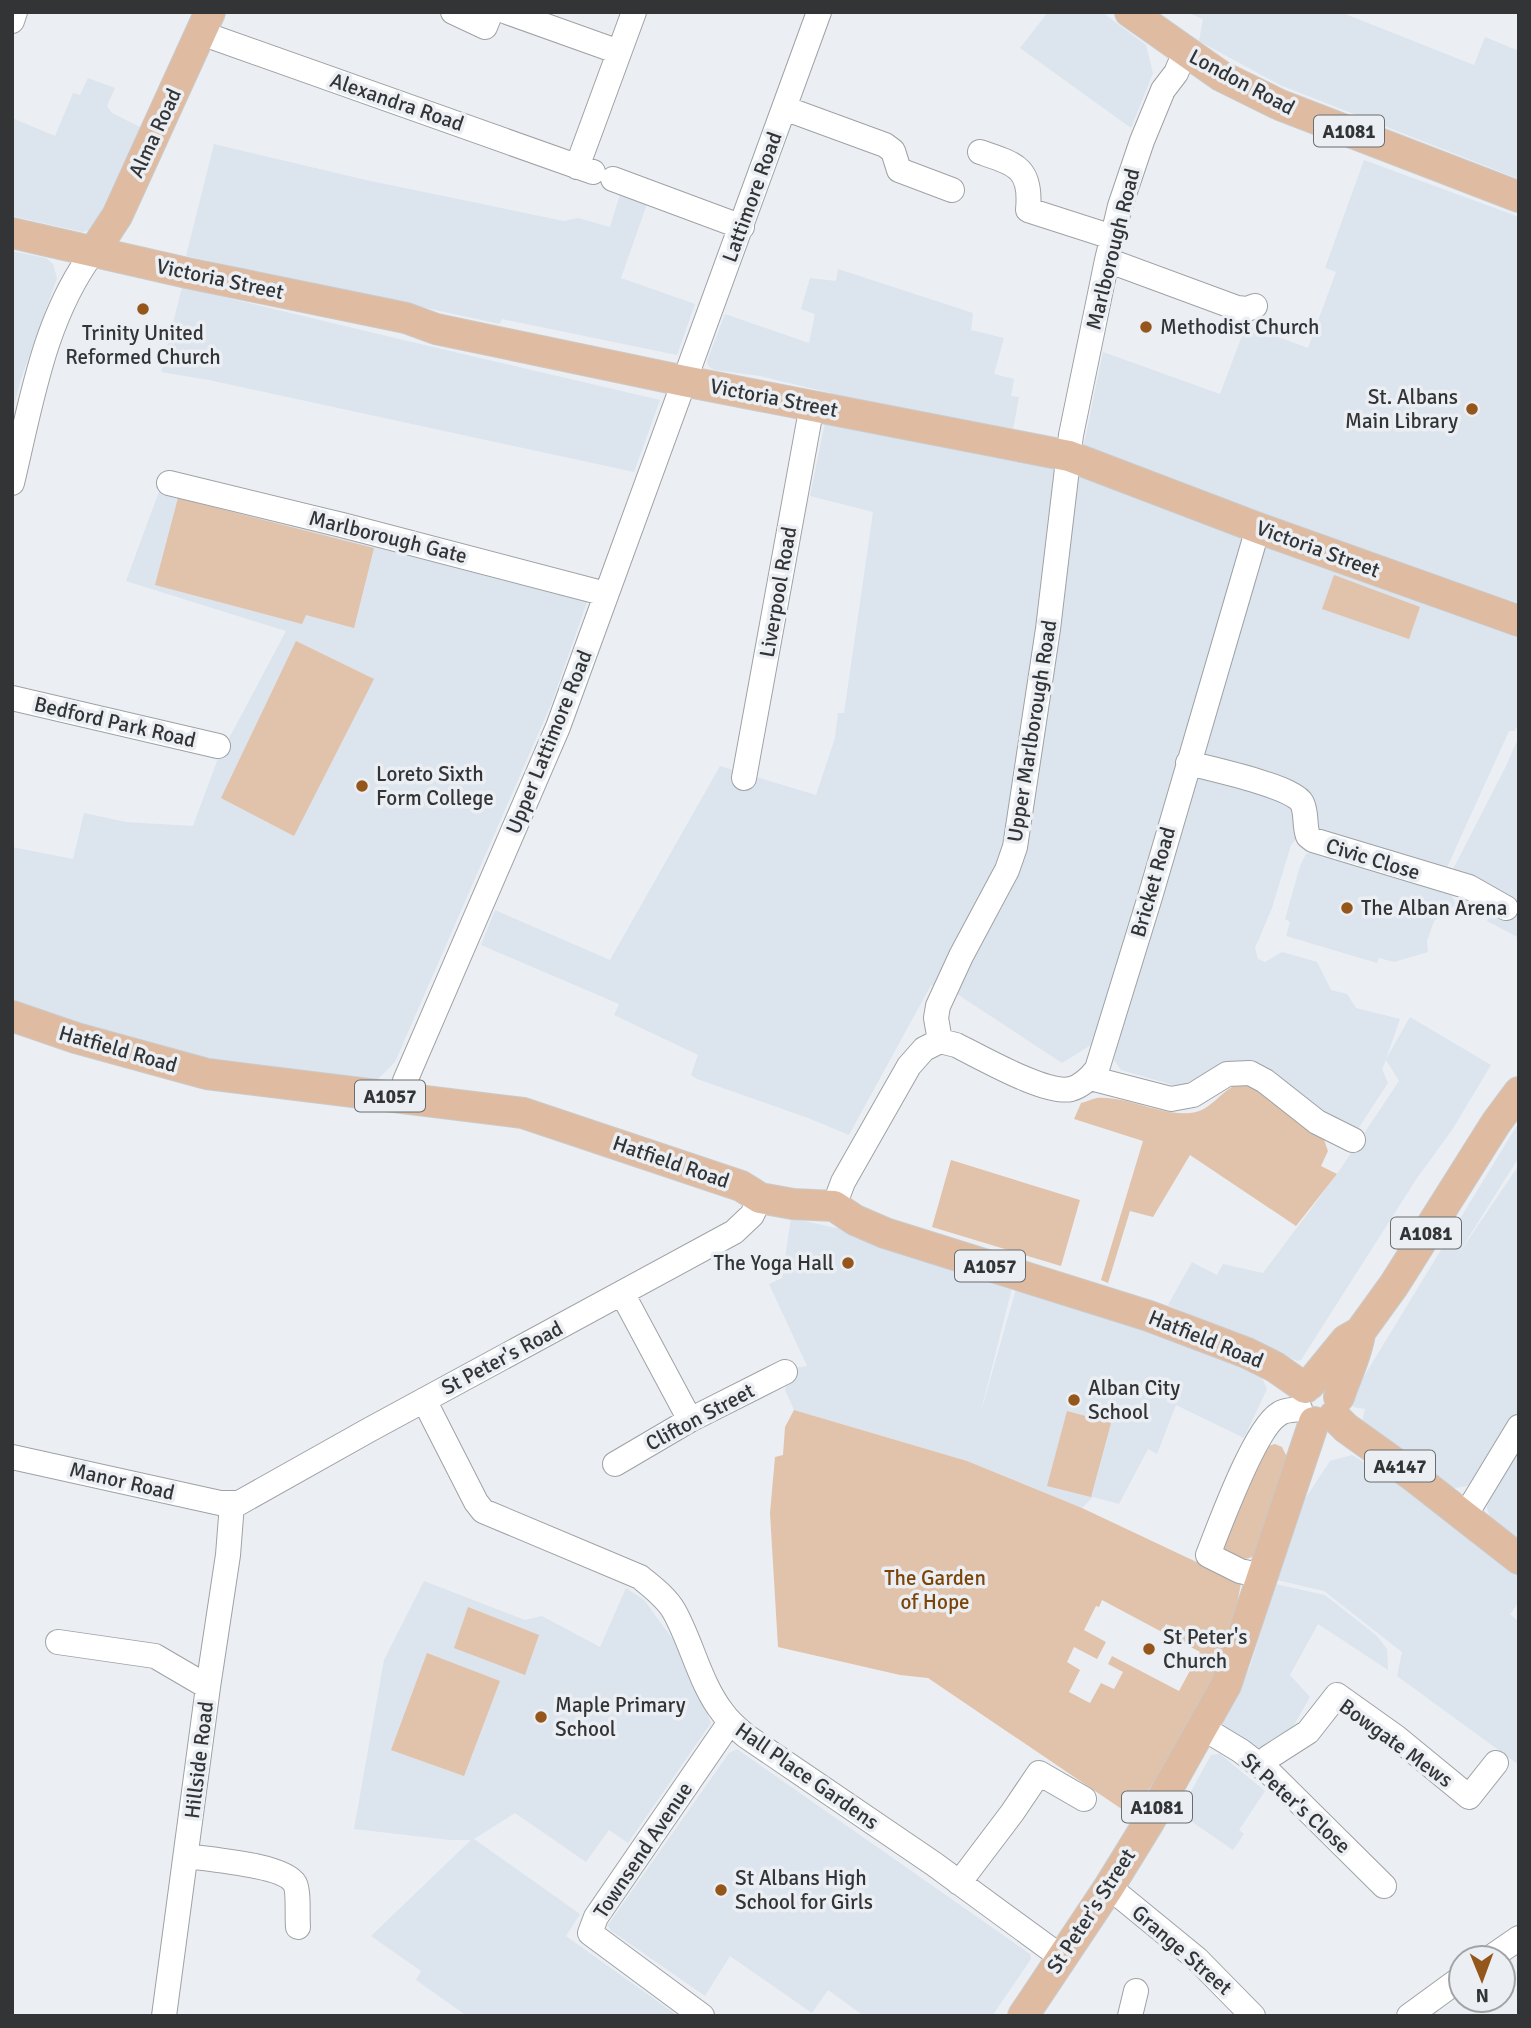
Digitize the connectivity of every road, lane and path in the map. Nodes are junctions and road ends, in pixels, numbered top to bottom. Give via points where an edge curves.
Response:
1 (15, 12) edge
2 (453, 12) edge
3 (491, 12) edge
4 (507, 12) edge
5 (634, 12) edge
6 (819, 12) edge
7 (1130, 12) edge
8 (12, 21) edge
9 (206, 22) edge
10 (619, 52) junction
11 (1185, 52) junction
12 (784, 108) junction
13 (979, 152) dead end
14 (594, 173) junction
15 (952, 190) dead end
16 (1519, 197) edge
17 (742, 227) junction
18 (12, 233) edge
19 (1109, 248) junction
20 (94, 251) junction
21 (1255, 306) dead end
22 (684, 381) junction
23 (812, 405) junction
24 (1069, 456) junction
25 (12, 483) edge
26 (169, 483) dead end
27 (1258, 528) junction
28 (607, 594) junction
29 (1519, 621) edge
30 (12, 698) edge
31 (218, 747) dead end
32 (1188, 763) junction
33 (744, 778) dead end
34 (1506, 908) dead end
35 (12, 1016) edge
36 (940, 1041) junction
37 (1090, 1078) junction
38 (1519, 1092) edge
39 (402, 1097) junction
40 (1353, 1140) dead end
41 (760, 1198) junction
42 (834, 1206) junction
43 (622, 1293) junction
44 (785, 1372) dead end
45 (424, 1400) junction
46 (1317, 1403) junction
47 (690, 1420) junction
48 (1519, 1427) edge
49 (12, 1457) edge
50 (615, 1464) dead end
51 (232, 1504) junction
52 (1465, 1516) junction
53 (1519, 1559) edge
54 (1262, 1576) junction
55 (58, 1642) dead end
56 (208, 1687) junction
57 (730, 1722) junction
58 (1203, 1728) junction
59 (1496, 1763) dead end
60 (1260, 1765) junction
61 (1084, 1800) dead end
62 (186, 1856) junction
63 (959, 1883) junction
64 (1384, 1886) dead end
65 (1109, 1887) junction
66 (298, 1927) dead end
67 (1060, 1957) junction
68 (1447, 1989) edge
69 (1136, 1991) dead end
70 (164, 2016) edge
71 (702, 2016) edge
72 (1023, 2016) edge
73 (1129, 2016) edge
74 (1253, 2016) edge
75 (1409, 2016) edge

1 - 8 street
2 - 3 street via 485,27
4 - 10 street
5 - 10 street
6 - 12 street, Lattimore Road
7 - 11 main road, London Road / A1081
9 - 14 street, Alexandra Road
9 - 20 main road, Alma Road via 117,216
10 - 14 street
11 - 16 main road, London Road / A1081 via 1280,106
11 - 19 street, Marlborough Road via 1142,141
12 - 15 street via 885,145 893,151 899,170
12 - 17 street, Lattimore Road
13 - 19 street via 1020,170 1027,180 1028,210
14 - 17 street, Alexandra Road
17 - 22 street, Lattimore Road
18 - 20 main road, Victoria Street
19 - 21 street via 1237,308
19 - 24 street, Marlborough Road
20 - 22 main road, Victoria Street
20 - 25 street via 70,289 37,373
22 - 23 main road, Victoria Street
22 - 28 street, Upper Lattimore Road
23 - 24 main road, Victoria Street
23 - 33 street, Liverpool Road
24 - 27 main road, Victoria Street
24 - 36 street, Upper Marlborough Road via 1015,847 938,1006
26 - 28 street, Marlborough Gate
27 - 29 main road, Victoria Street
27 - 32 street, Bricket Road
28 - 39 street, Upper Lattimore Road via 558,727
30 - 31 street, Bedford Park Road
32 - 34 street, Civic Close via 1297,796 1313,840 1469,887
32 - 37 street, Bricket Road via 1115,1014
35 - 39 main road, Hatfield Road / A1057 via 195,1071
36 - 37 street via 1051,1089 1072,1089
36 - 42 street via 923,1049 909,1066 843,1181
37 - 40 street via 1171,1099 1193,1095 1227,1074 1250,1073 1317,1122
38 - 46 main road, St Peter's Street / A1081 via 1360,1332 1346,1340
39 - 41 main road, Hatfield Road / A1057 via 523,1113 741,1186
41 - 42 main road, Hatfield Road / A1057
41 - 43 street, St Peter's Road via 752,1215 734,1232
42 - 46 main road, Hatfield Road / A1057 via 885,1233 1208,1337 1275,1367
43 - 45 street, St Peter's Road
43 - 47 street
44 - 47 street, Clifton Street
45 - 51 street, St Peter's Road
45 - 57 street, Hall Place Gardens via 483,1511 640,1577 660,1592 674,1610 713,1696
46 - 52 main road, A4147
46 - 54 main road, St Peter's Street / A1081
46 - 54 street, St Peter's Street via 1280,1412 1266,1425 1208,1555
47 - 50 street, Clifton Street
48 - 52 street
49 - 51 street, Manor Road
51 - 56 street, Hillside Road
52 - 53 main road, A4147
54 - 58 main road, St Peter's Street / A1081 via 1226,1685
55 - 56 street via 155,1656
56 - 62 street, Hillside Road
57 - 63 street, Hall Place Gardens
57 - 71 street, Townsend Avenue via 596,1917 590,1933
58 - 60 street, St Peter's Close
58 - 65 main road, St Peter's Street / A1081
59 - 60 street, Bowgate Mews via 1469,1797 1337,1695 1308,1732
60 - 64 street, St Peter's Close
61 - 63 street via 1039,1773
62 - 66 street via 266,1868 288,1876 296,1885
62 - 70 street, Hillside Road
63 - 67 street, Hall Place Gardens
65 - 67 main road, St Peter's Street / A1081
65 - 74 street, Grange Street via 1197,1959
67 - 72 main road, St Peter's Street / A1081
68 - 75 street
69 - 73 street

